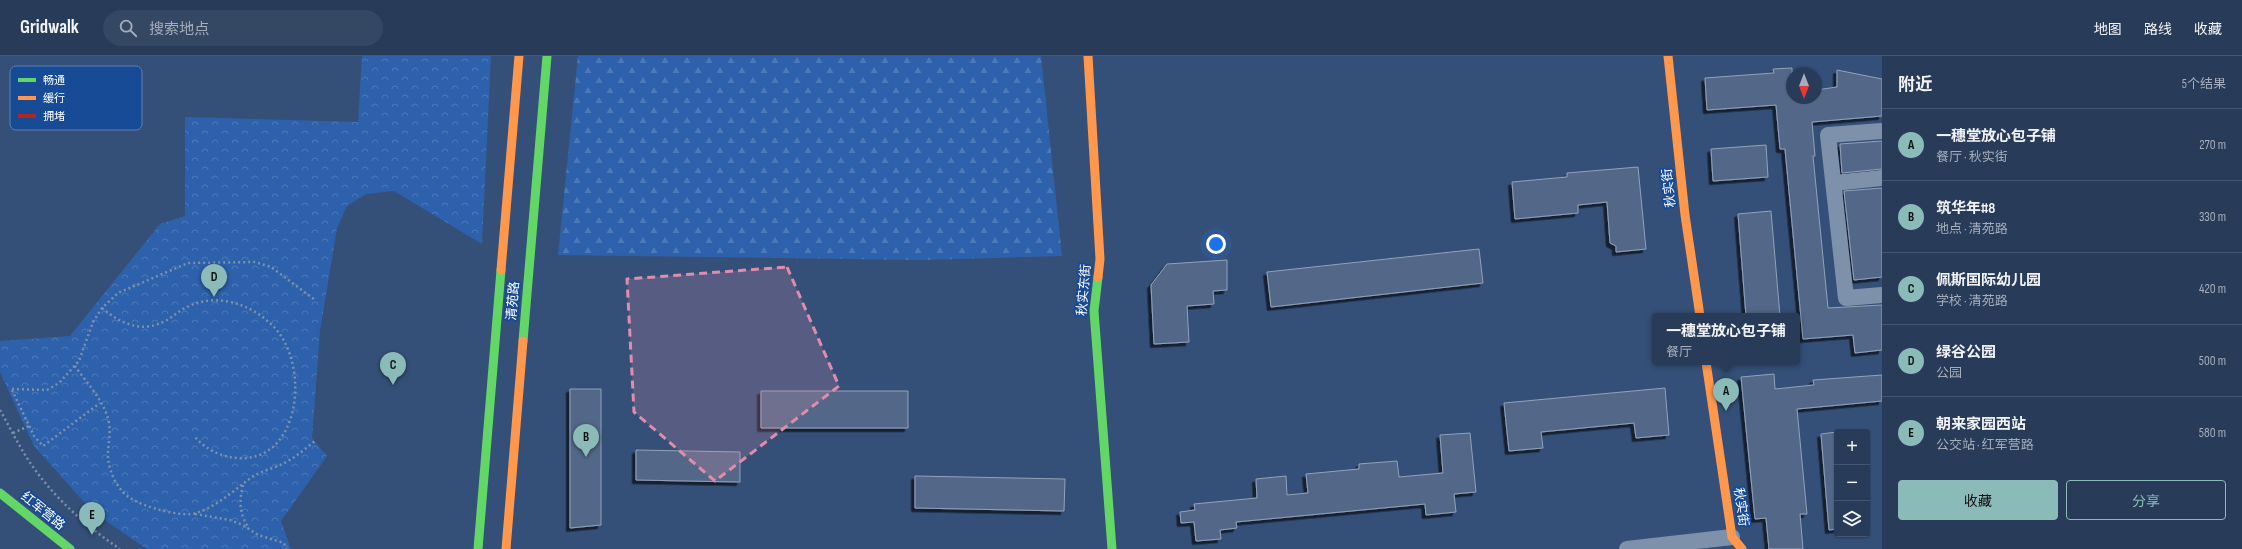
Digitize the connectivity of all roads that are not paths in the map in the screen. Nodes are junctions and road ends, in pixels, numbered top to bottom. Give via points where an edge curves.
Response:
1 (519, 56) edge
2 (547, 56) edge
3 (1088, 56) edge
4 (1668, 56) edge
5 (1882, 131) edge
6 (1882, 178) edge
7 (1834, 182) junction
8 (1882, 295) edge
9 (1700, 313) edge
10 (1706, 365) edge
11 (0, 493) edge
12 (1733, 545) edge
13 (70, 549) edge
14 (478, 549) edge
15 (506, 549) edge
16 (1112, 549) edge
17 (1627, 549) edge

1 - 14 street, 清苑路
2 - 15 street, 清苑路
3 - 16 street, 秋实东街 via 1100,259 1094,311
4 - 9 street, 秋实街 via 1685,215
5 - 7 street via 1828,136
6 - 7 street
7 - 8 street via 1846,298
10 - 12 street, 秋实街
11 - 13 street, 红军营路
12 - 17 street

